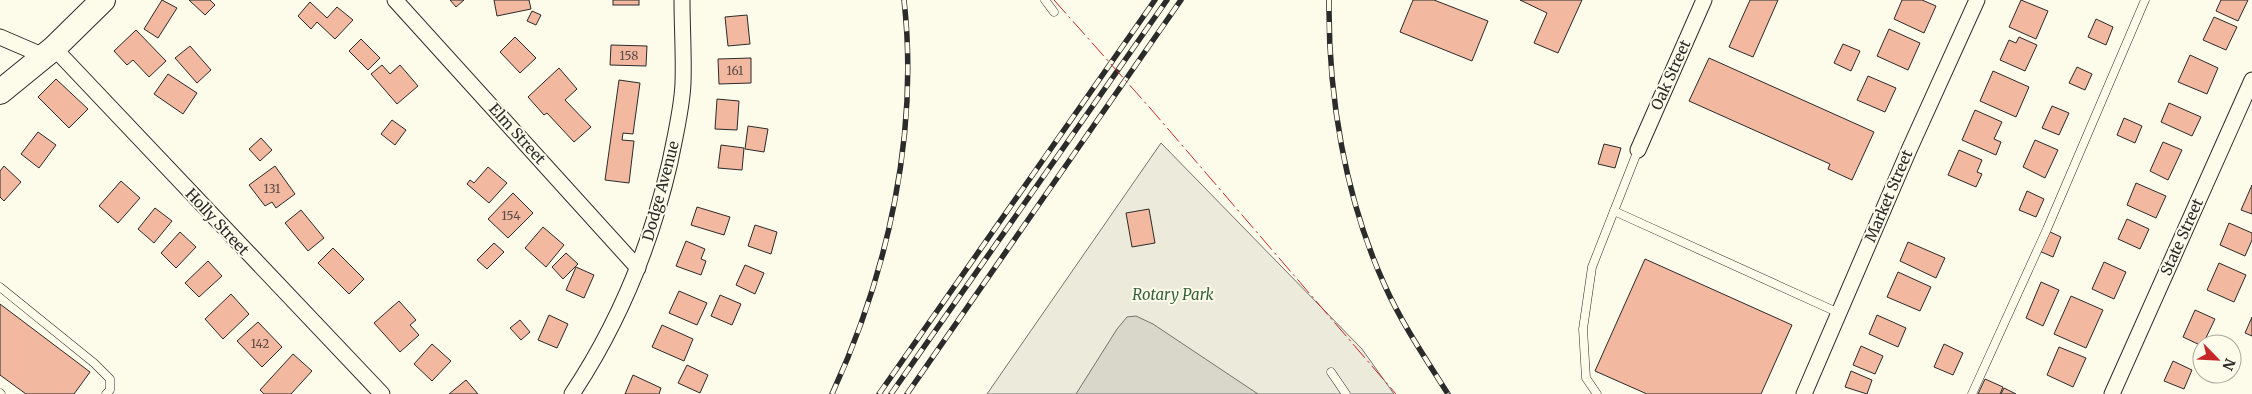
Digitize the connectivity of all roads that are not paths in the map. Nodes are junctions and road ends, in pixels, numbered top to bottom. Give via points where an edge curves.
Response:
1 (103, 0) edge
2 (395, 0) edge
3 (682, 0) edge
4 (1045, 0) edge
5 (1704, 0) edge
6 (1977, 0) edge
7 (2145, 0) edge
8 (1054, 12) dead end
9 (0, 37) edge
10 (49, 52) junction
11 (2252, 80) edge
12 (0, 92) edge
13 (1638, 150) joint
14 (1614, 211) junction
15 (638, 268) junction
16 (0, 287) edge
17 (1839, 313) junction
18 (1331, 372) dead end
19 (106, 394) edge
20 (382, 394) edge
21 (572, 394) edge
22 (1346, 394) edge
23 (1597, 394) edge
24 (1804, 394) edge
25 (1972, 394) edge
26 (2112, 394) edge

1 - 10 main road
2 - 15 street, Elm Street
3 - 15 street, Dodge Avenue via 683,84 676,135 659,209
4 - 8 lane
5 - 13 street, Oak Street
6 - 17 street, Market Street
7 - 25 lane
9 - 10 street
10 - 12 main road
10 - 20 street, Holly Street
11 - 26 street, State Street
13 - 14 lane
14 - 17 lane
14 - 23 lane via 1592,267 1583,329 1586,378
15 - 21 street, Dodge Avenue via 616,320
16 - 19 lane via 110,379 110,390
17 - 24 street, Market Street
18 - 22 lane

